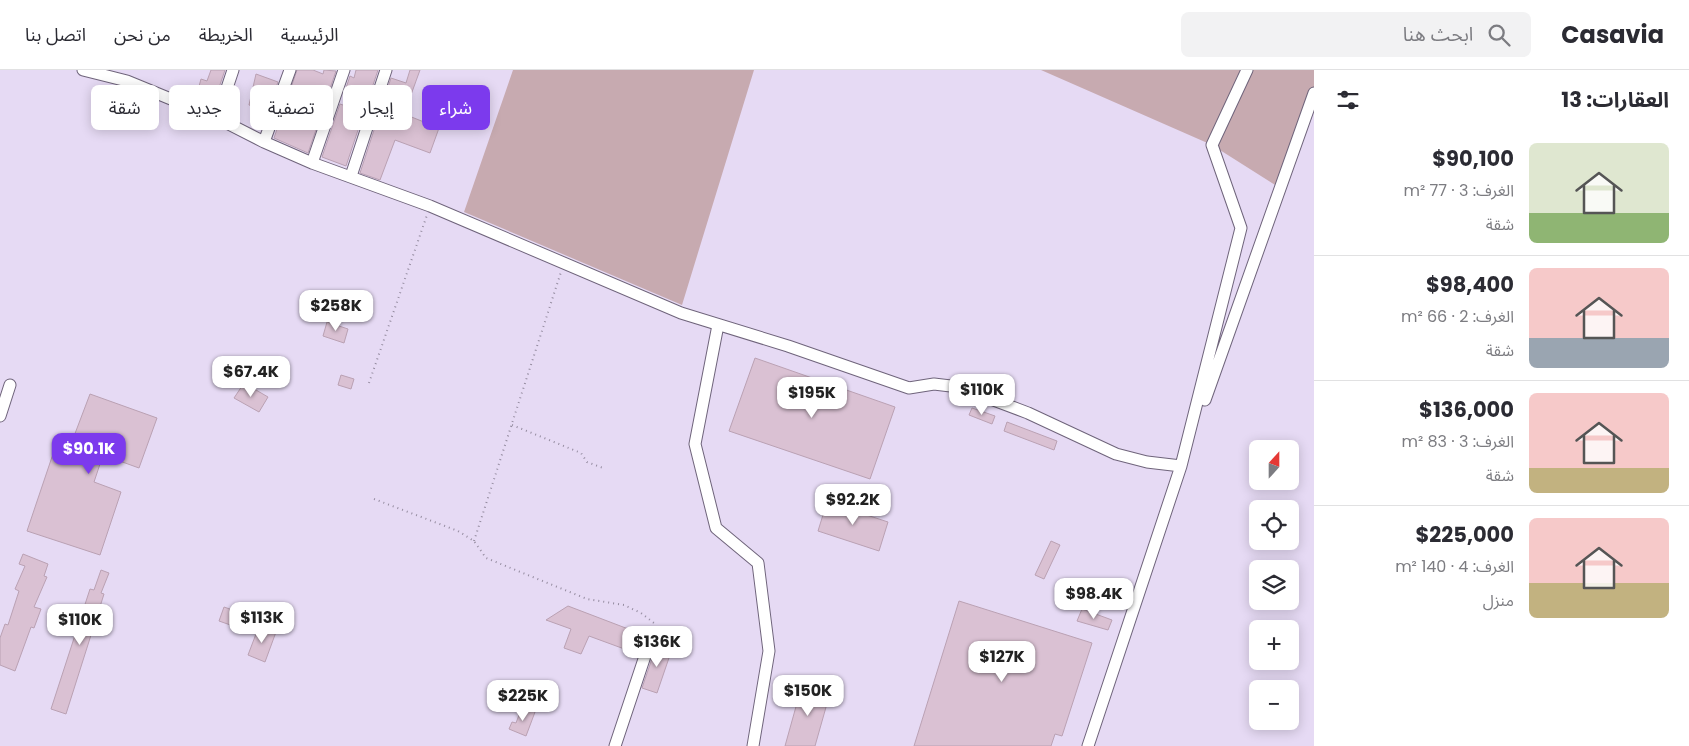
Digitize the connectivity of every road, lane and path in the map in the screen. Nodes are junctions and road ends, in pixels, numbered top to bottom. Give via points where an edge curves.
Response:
1 (83, 70) edge
2 (233, 70) edge
3 (290, 70) edge
4 (344, 70) edge
5 (386, 70) edge
6 (1247, 70) edge
7 (228, 85) edge
8 (1314, 93) edge
9 (169, 98) edge
10 (240, 130) edge
11 (264, 142) junction
12 (312, 162) junction
13 (351, 176) junction
14 (430, 206) junction
15 (564, 263) junction
16 (718, 325) junction
17 (369, 383) dead end
18 (10, 384) dead end
19 (0, 416) edge
20 (512, 425) junction
21 (1182, 464) junction
22 (603, 468) dead end
23 (374, 499) dead end
24 (474, 541) junction
25 (651, 638) joint
26 (615, 746) edge
27 (753, 746) edge
28 (1088, 746) edge

1 - 9 street via 128,81
2 - 7 street
3 - 11 street
4 - 12 street
5 - 13 street
6 - 21 street via 1212,145 1241,228
8 - 21 street
10 - 11 street
11 - 12 street
12 - 13 street
13 - 14 street
14 - 15 street
14 - 17 path
15 - 16 street via 681,313
15 - 20 path
16 - 21 street via 909,388 934,384 959,388 1028,413 1116,454 1147,462
16 - 27 street via 695,444 716,528 758,563 769,651
18 - 19 street
20 - 22 path via 582,453 587,462
20 - 24 path
21 - 28 street
23 - 24 path via 458,531
24 - 25 path via 486,558 587,599 624,605 640,613 654,623
25 - 26 street

